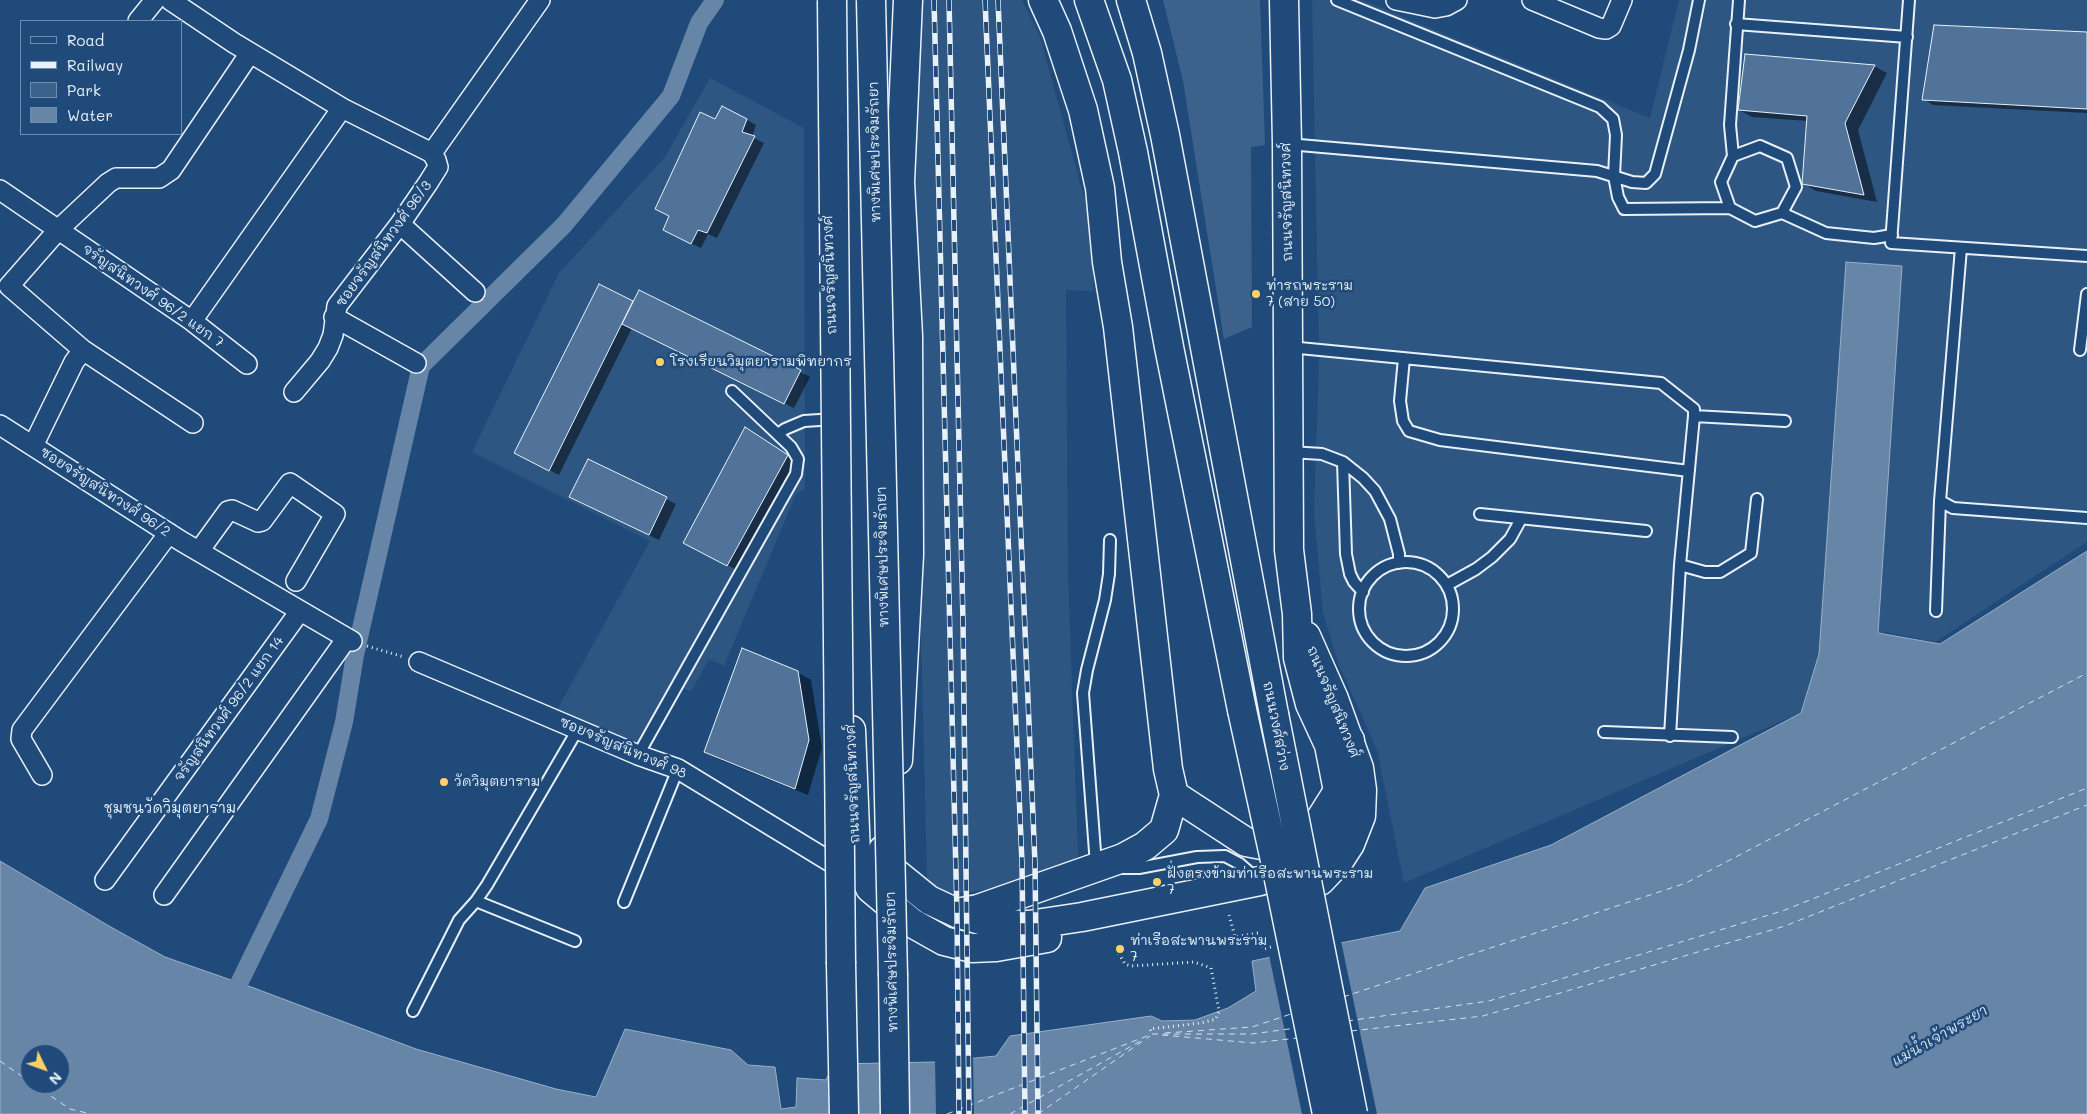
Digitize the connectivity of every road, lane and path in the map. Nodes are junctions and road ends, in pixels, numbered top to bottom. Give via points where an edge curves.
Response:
1 (155, 0) edge
2 (170, 0) edge
3 (540, 0) edge
4 (826, 0) edge
5 (832, 0) edge
6 (871, 0) edge
7 (877, 0) edge
8 (908, 0) edge
9 (1043, 0) edge
10 (1089, 0) edge
11 (1131, 0) edge
12 (1284, 0) edge
13 (1337, 0) edge
14 (1396, 0) edge
15 (1457, 0) edge
16 (1532, 0) edge
17 (1622, 0) edge
18 (1699, 0) edge
19 (1738, 0) edge
20 (1909, 0) edge
21 (139, 20) edge
22 (1736, 24) junction
23 (1907, 37) junction
24 (250, 53) junction
25 (342, 108) junction
26 (1287, 144) junction
27 (432, 153) junction
28 (1733, 156) junction
29 (1614, 176) junction
30 (0, 190) edge
31 (1730, 208) junction
32 (1782, 212) junction
33 (400, 224) junction
34 (59, 230) junction
35 (1892, 234) junction
36 (1961, 248) junction
37 (2087, 256) edge
38 (5, 292) edge
39 (475, 292) dead end
40 (2087, 294) edge
41 (334, 317) junction
42 (192, 320) junction
43 (1288, 347) junction
44 (83, 350) junction
45 (2080, 350) dead end
46 (1404, 358) junction
47 (416, 363) dead end
48 (247, 364) dead end
49 (732, 391) dead end
50 (294, 392) dead end
51 (1694, 416) junction
52 (841, 418) junction
53 (1785, 421) dead end
54 (193, 423) dead end
55 (0, 425) edge
56 (778, 434) junction
57 (33, 446) junction
58 (1289, 452) junction
59 (1343, 462) junction
60 (1689, 471) junction
61 (1757, 498) dead end
62 (1940, 501) junction
63 (1480, 514) dead end
64 (2087, 518) edge
65 (1521, 519) junction
66 (1646, 531) dead end
67 (169, 533) junction
68 (1110, 540) dead end
69 (199, 552) junction
70 (1399, 563) junction
71 (1680, 565) junction
72 (296, 581) dead end
73 (1447, 585) junction
74 (1363, 592) junction
75 (300, 611) junction
76 (1936, 611) dead end
77 (1297, 614) junction
78 (350, 640) junction
79 (393, 654) dead end
80 (419, 662) dead end
81 (578, 729) junction
82 (1604, 732) dead end
83 (1670, 736) junction
84 (1732, 738) dead end
85 (1350, 740) junction
86 (638, 755) junction
87 (678, 768) junction
88 (42, 775) dead end
89 (1338, 791) junction
90 (1174, 795) junction
91 (889, 811) junction
92 (1096, 869) junction
93 (105, 880) dead end
94 (1260, 881) junction
95 (868, 884) junction
96 (164, 895) dead end
97 (476, 901) junction
98 (624, 902) dead end
99 (957, 914) junction
100 (1229, 915) dead end
101 (575, 941) dead end
102 (1263, 948) dead end
103 (1116, 949) dead end
104 (413, 1011) dead end
105 (1152, 1034) dead end
106 (844, 1114) edge
107 (895, 1114) edge
108 (1327, 1114) edge
109 (1353, 1114) edge

1 - 21 street
2 - 24 street
3 - 27 street
4 - 52 main road, ถนนจรัญสนิทวงศ์ via 828,310
5 - 106 main road, bridge
6 - 91 main road, ทางพิเศษประจิมรัถยา, bridge
7 - 99 main road, ถนนจรัญสนิทวงศ์ via 884,306 876,430 874,747 877,808 882,848 892,870 929,900
8 - 91 main road, bridge via 900,182 908,336 909,555 900,754
9 - 90 main road via 1057,31 1083,110 1100,188 1168,769
10 - 108 main road, ถนนวงศ์สว่าง, bridge via 1117,80 1134,152 1169,347
11 - 109 main road, ถนนวงศ์สว่าง, bridge via 1147,53 1165,135
12 - 26 main road, ถนนจรัญสนิทวงศ์
13 - 29 lane via 1600,107 1613,119 1616,135
14 - 15 street via 1435,8
16 - 17 street via 1606,30 1611,26
18 - 29 lane via 1689,50 1655,174 1646,183
19 - 22 lane
20 - 23 lane
22 - 23 lane
22 - 28 lane via 1730,125
23 - 35 lane
24 - 25 street
24 - 34 street via 171,170 159,178 116,178
25 - 27 street
25 - 42 street
26 - 29 lane via 1597,171
26 - 43 main road, ถนนจรัญสนิทวงศ์
27 - 33 street, ซอยจรัญสนิทวงศ์ 96/3 via 438,167
28 - 31 lane via 1721,182
28 - 32 lane via 1760,146 1787,158 1796,186
29 - 31 lane via 1624,209
30 - 34 street, จรัญสนิทวงศ์ 96/2 แยก 7
31 - 32 lane via 1755,220
32 - 35 lane via 1826,232 1874,238
33 - 39 street
33 - 41 street, ซอยจรัญสนิทวงศ์ 96/3 via 337,306
34 - 38 street
34 - 42 street, จรัญสนิทวงศ์ 96/2 แยก 7
35 - 36 lane via 1891,243
36 - 37 lane
36 - 62 lane
38 - 44 street
40 - 45 lane
41 - 47 street
41 - 50 street, ซอยจรัญสนิทวงศ์ 96/3 via 328,348
42 - 48 street, จรัญสนิทวงศ์ 96/2 แยก 7
43 - 46 lane
43 - 58 main road, ถนนจรัญสนิทวงศ์
44 - 54 street
44 - 57 street, ซอยจรัญสนิทวงศ์ 96/2
46 - 51 lane via 1660,383 1694,409
46 - 60 lane via 1400,401 1403,421 1410,432 1440,440
49 - 56 lane
51 - 53 lane
51 - 60 lane
52 - 56 lane via 804,421
52 - 95 main road, ถนนจรัญสนิทวงศ์ via 844,583 856,855
55 - 57 street
56 - 86 lane via 798,459 796,474
57 - 67 street, ซอยจรัญสนิทวงศ์ 96/2
58 - 59 lane via 1322,454
58 - 77 main road, ถนนจรัญสนิทวงศ์ via 1290,550
59 - 70 lane via 1375,490 1385,506
59 - 74 lane via 1346,554 1350,574
60 - 71 lane
61 - 71 lane via 1751,554 1720,572 1705,572
62 - 64 lane via 1953,508
62 - 76 lane
63 - 65 lane
65 - 66 lane
65 - 73 lane via 1510,539 1492,557
67 - 69 street, ซอยจรัญสนิทวงศ์ 96/2
67 - 88 street via 22,730 21,738
68 - 92 lane via 1105,600 1083,693
69 - 72 street via 228,511 262,521 290,483 335,514
69 - 75 street, ซอยจรัญสนิทวงศ์ 96/2
70 - 73 lane via 1413,562 1426,566
70 - 74 lane via 1377,572
71 - 83 lane
73 - 74 lane via 1454,611 1448,631 1434,647 1410,656 1387,652 1368,638 1360,615
75 - 78 street, ซอยจรัญสนิทวงศ์ 96/2
75 - 93 street, จรัญสนิทวงศ์ 96/2 แยก 14
77 - 85 main road, ถนนจรัญสนิทวงศ์
77 - 89 main road, ถนนจรัญสนิทวงศ์ via 1298,658 1310,704 1329,746
78 - 79 path
78 - 96 street
80 - 81 street, ซอยจรัญสนิทวงศ์ 98
81 - 86 street, ซอยจรัญสนิทวงศ์ 98
81 - 97 lane
82 - 83 lane
83 - 84 lane
85 - 89 main road via 1346,769
85 - 95 main road, ถนนจรัญสนิทวงศ์ via 1359,768 1361,816 1350,844 1338,861 1320,881 1298,889 1135,922 996,947 972,948 944,941 912,923
86 - 87 street, ซอยจรัญสนิทวงศ์ 98
87 - 95 street, ซอยจรัญสนิทวงศ์ 98
87 - 98 lane
89 - 90 main road via 1316,826 1288,850 1246,842
89 - 94 main road, ถนนจรัญสนิทวงศ์ via 1338,810 1332,829 1319,848 1297,867
90 - 92 main road via 1164,830 1145,846
91 - 107 main road, ทางพิเศษประจิมรัถยา, bridge
92 - 94 lane via 1139,868 1197,857 1225,856
92 - 99 main road
94 - 99 main road, ถนนจรัญสนิทวงศ์ via 1029,925 994,924
97 - 101 lane
97 - 104 lane via 459,920
100 - 102 path via 1235,937 1258,933
103 - 105 path via 1125,964 1131,966 1194,962 1211,968 1219,1011 1216,1019 1150,1029

